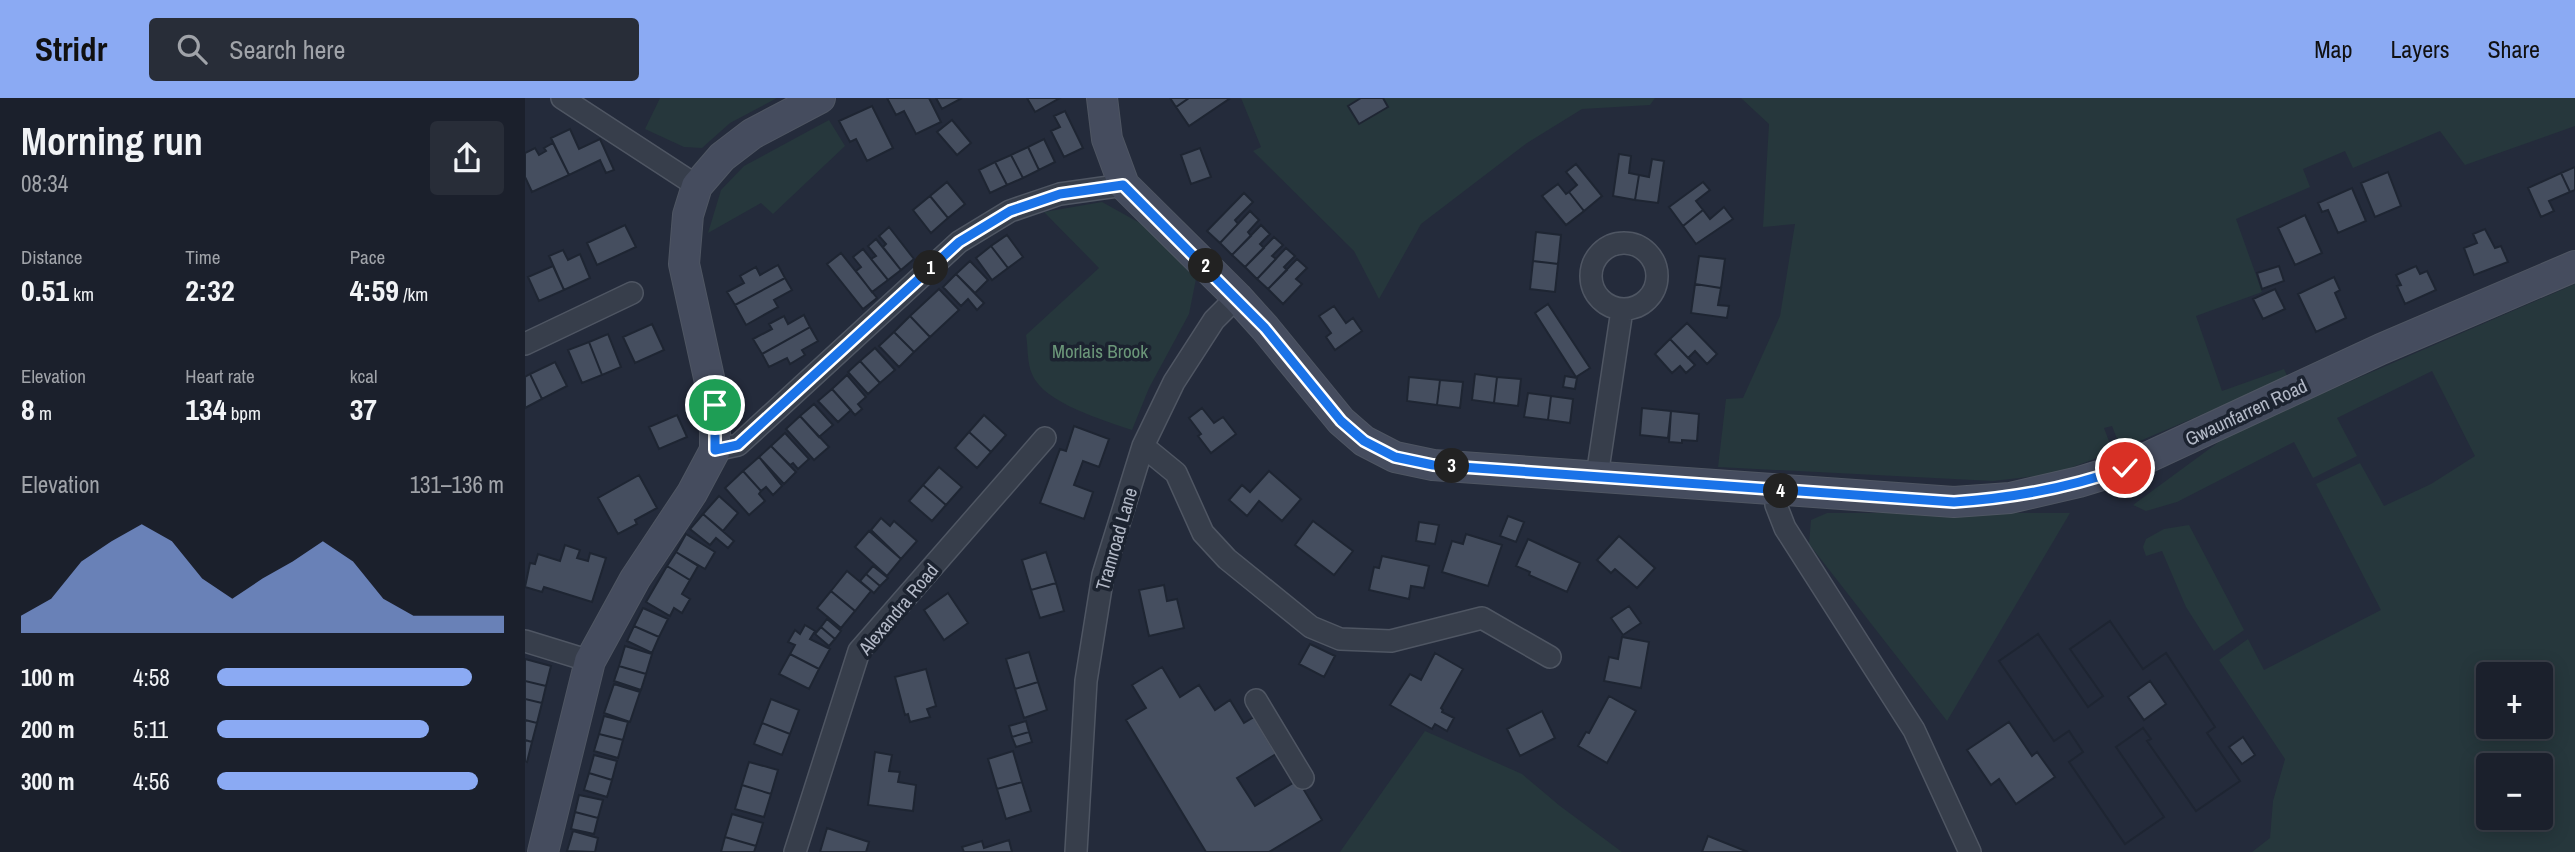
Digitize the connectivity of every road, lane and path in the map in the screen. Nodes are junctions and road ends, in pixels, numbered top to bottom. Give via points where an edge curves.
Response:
1 (562, 98) edge
2 (820, 98) edge
3 (1103, 98) edge
4 (1123, 185) junction
5 (697, 186) junction
6 (2575, 266) edge
7 (632, 293) dead end
8 (1237, 297) junction
9 (1622, 310) dead end
10 (525, 344) edge
11 (1045, 438) dead end
12 (1143, 446) junction
13 (715, 450) junction
14 (1597, 476) junction
15 (1776, 491) junction
16 (525, 641) edge
17 (1550, 657) dead end
18 (590, 661) junction
19 (1256, 700) dead end
20 (1303, 778) dead end
21 (543, 852) edge
22 (795, 852) edge
23 (1076, 852) edge
24 (1970, 852) edge

1 - 5 street
2 - 5 street via 752,134 722,157
3 - 4 street via 1107,139
4 - 8 street, Gwaunfarren Road
4 - 13 street via 1060,194 1010,211 959,242 738,445
5 - 13 street via 688,215 684,264 715,405
6 - 15 street, Gwaunfarren Road via 2381,349 2125,468 2091,479 2010,498 1954,502
7 - 10 street
8 - 12 street, Tramroad Lane via 1214,320 1174,382
8 - 14 street, Gwaunfarren Road via 1341,421 1364,441 1395,457 1433,465
9 - 14 street
11 - 22 street, Alexandra Road via 859,652
12 - 17 street via 1176,473 1203,533 1227,559 1311,627 1340,639 1391,641 1482,618
12 - 23 street, Tramroad Lane via 1103,575 1086,681
13 - 18 street
14 - 15 street, Gwaunfarren Road
15 - 24 street via 1785,528 1914,730
16 - 18 street
18 - 21 street
19 - 20 street

